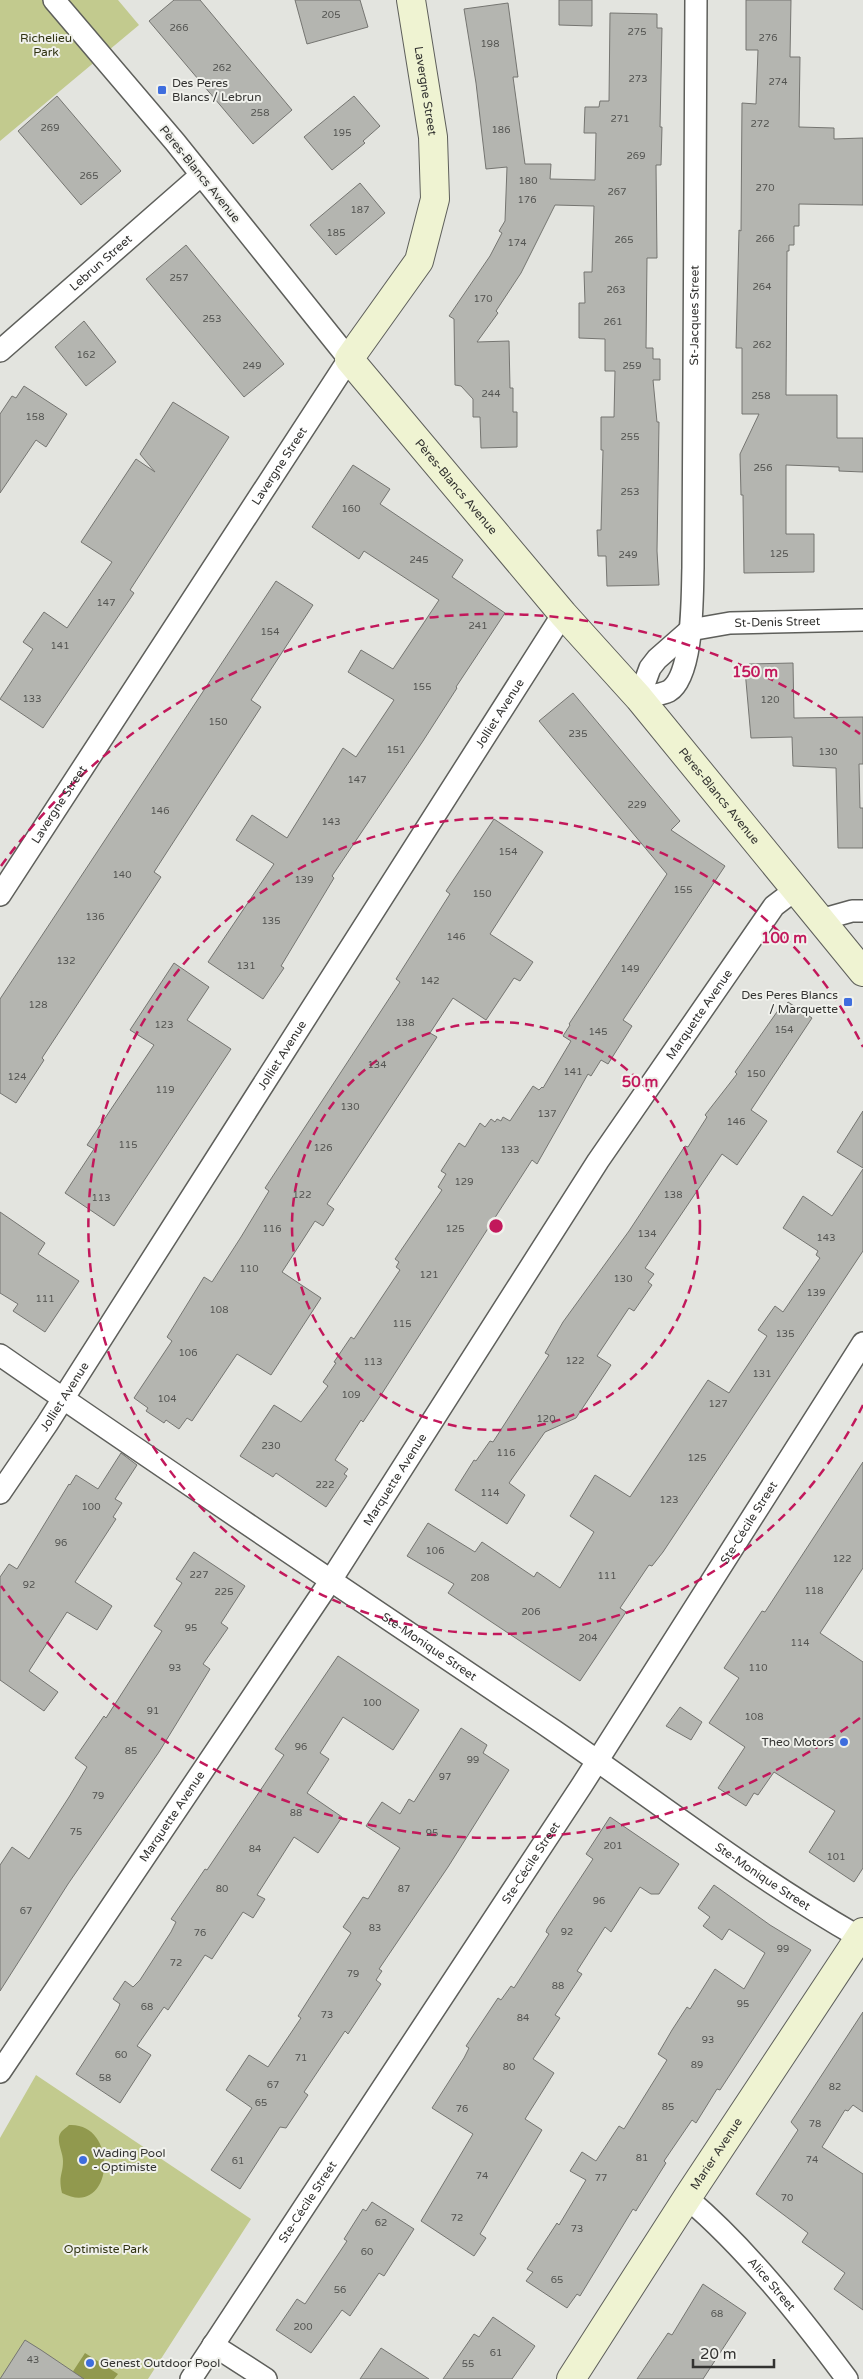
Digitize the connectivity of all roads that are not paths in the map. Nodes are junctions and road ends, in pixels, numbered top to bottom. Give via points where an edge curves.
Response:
1 (54, 0) edge
2 (411, 0) edge
3 (696, 0) edge
4 (201, 175) junction
5 (0, 351) edge
6 (349, 359) junction
7 (562, 614) junction
8 (863, 620) edge
9 (690, 630) junction
10 (639, 698) junction
11 (794, 890) junction
12 (0, 895) edge
13 (863, 911) edge
14 (820, 920) junction
15 (863, 972) edge
16 (863, 1344) edge
17 (0, 1355) edge
18 (62, 1398) junction
19 (0, 1493) edge
20 (331, 1580) junction
21 (597, 1760) junction
22 (861, 1935) edge
23 (0, 2072) edge
24 (687, 2198) junction
25 (213, 2344) junction
26 (191, 2379) edge
27 (266, 2379) edge
28 (571, 2379) edge
29 (847, 2379) edge

1 - 4 street, Pères-Blancs Avenue
2 - 6 street, Lavergne Street via 433,138 436,199 419,261
3 - 9 street, St-Jacques Street
4 - 5 street, Lebrun Street
4 - 6 street, Pères-Blancs Avenue
6 - 7 street, Pères-Blancs Avenue
6 - 12 street, Lavergne Street
7 - 10 street, Pères-Blancs Avenue
7 - 18 street, Jolliet Avenue
8 - 9 street, St-Denis Street via 730,623
9 - 10 street via 650,668
9 - 10 street, St-Jacques Street via 687,658 670,690
10 - 11 street, Pères-Blancs Avenue
11 - 14 street, Pères-Blancs Avenue
11 - 20 street, Marquette Avenue via 774,906 598,1161
13 - 14 street
14 - 15 street, Pères-Blancs Avenue
16 - 21 street, Ste-Cécile Street
17 - 18 street, Ste-Monique Street
18 - 19 street, Jolliet Avenue
18 - 20 street, Ste-Monique Street
20 - 21 street, Ste-Monique Street
20 - 23 street, Marquette Avenue
21 - 22 street, Ste-Monique Street via 834,1923
21 - 25 street, Ste-Cécile Street
22 - 24 street, Marier Avenue
24 - 28 street, Marier Avenue
24 - 29 street, Alice Street via 720,2227
25 - 26 street, Ste-Cécile Street
25 - 27 street

